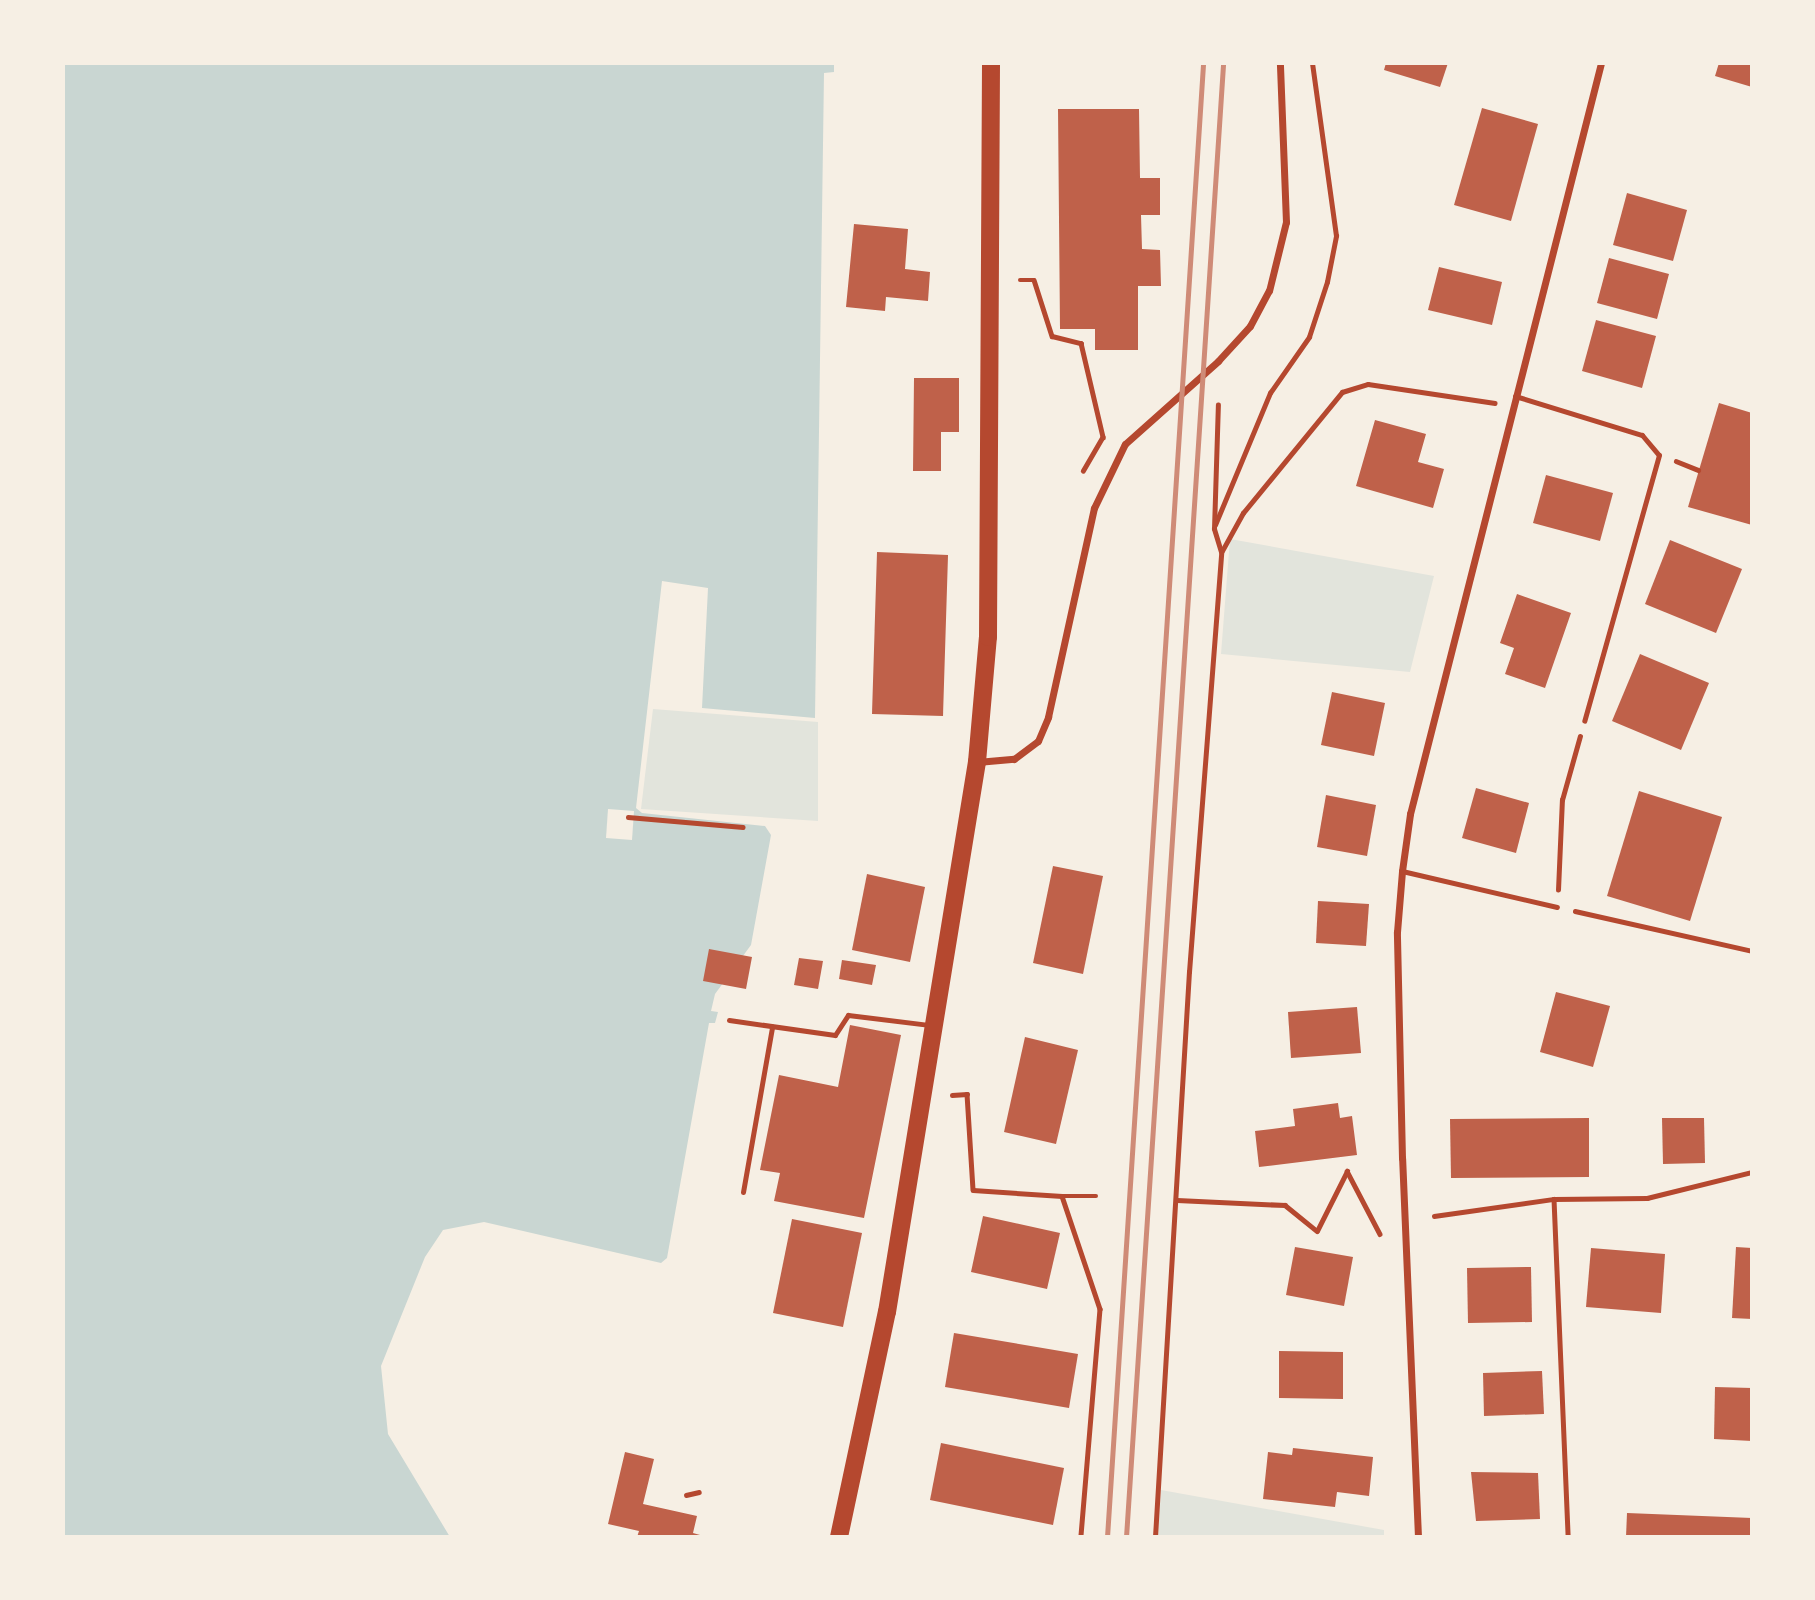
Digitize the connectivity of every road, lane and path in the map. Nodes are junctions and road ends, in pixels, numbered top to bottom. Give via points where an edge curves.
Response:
1 (991, 63) edge
2 (1280, 63) edge
3 (1312, 63) edge
4 (1601, 63) edge
5 (1020, 280) dead end
6 (1515, 396) junction
7 (1499, 403) dead end
8 (1218, 405) dead end
9 (1083, 471) dead end
10 (1213, 529) junction
11 (1221, 552) junction
12 (1584, 721) joint
13 (977, 762) junction
14 (628, 817) dead end
15 (743, 827) dead end
16 (1402, 871) junction
17 (1557, 907) junction
18 (1752, 951) edge
19 (729, 1020) dead end
20 (933, 1025) junction
21 (772, 1027) junction
22 (952, 1095) dead end
23 (1752, 1172) edge
24 (743, 1192) dead end
25 (1062, 1196) junction
26 (1096, 1196) dead end
27 (1554, 1199) junction
28 (1177, 1200) junction
29 (1434, 1216) dead end
30 (1380, 1234) dead end
31 (699, 1492) dead end
32 (686, 1495) dead end
33 (839, 1537) edge
34 (1081, 1537) edge
35 (1155, 1537) edge
36 (1418, 1537) edge
37 (1568, 1537) edge

1 - 13 main road via 988,638
2 - 13 street via 1286,222 1269,290 1250,326 1218,361 1125,444 1094,508 1048,717 1038,741 1014,759
3 - 10 path via 1336,236 1327,282 1308,337 1270,393
4 - 6 street
5 - 9 path via 1034,279 1052,336 1081,343 1103,437
6 - 12 lane via 1642,435 1659,455
6 - 16 street via 1410,814
7 - 11 path via 1368,384 1342,392 1243,513
8 - 10 path
10 - 11 path
11 - 28 path
12 - 17 path via 1562,800
13 - 20 main road
14 - 15 path
16 - 17 lane
16 - 36 street via 1398,932 1402,1144
17 - 18 path
19 - 21 lane
20 - 21 lane via 848,1015 835,1035
20 - 33 main road via 887,1312
21 - 24 lane
22 - 25 path via 967,1094 972,1190
23 - 27 path via 1647,1198
25 - 26 path
25 - 34 path via 1100,1309
27 - 29 path
27 - 37 path
28 - 30 path via 1285,1205 1317,1231 1348,1171
28 - 35 path
31 - 32 path

